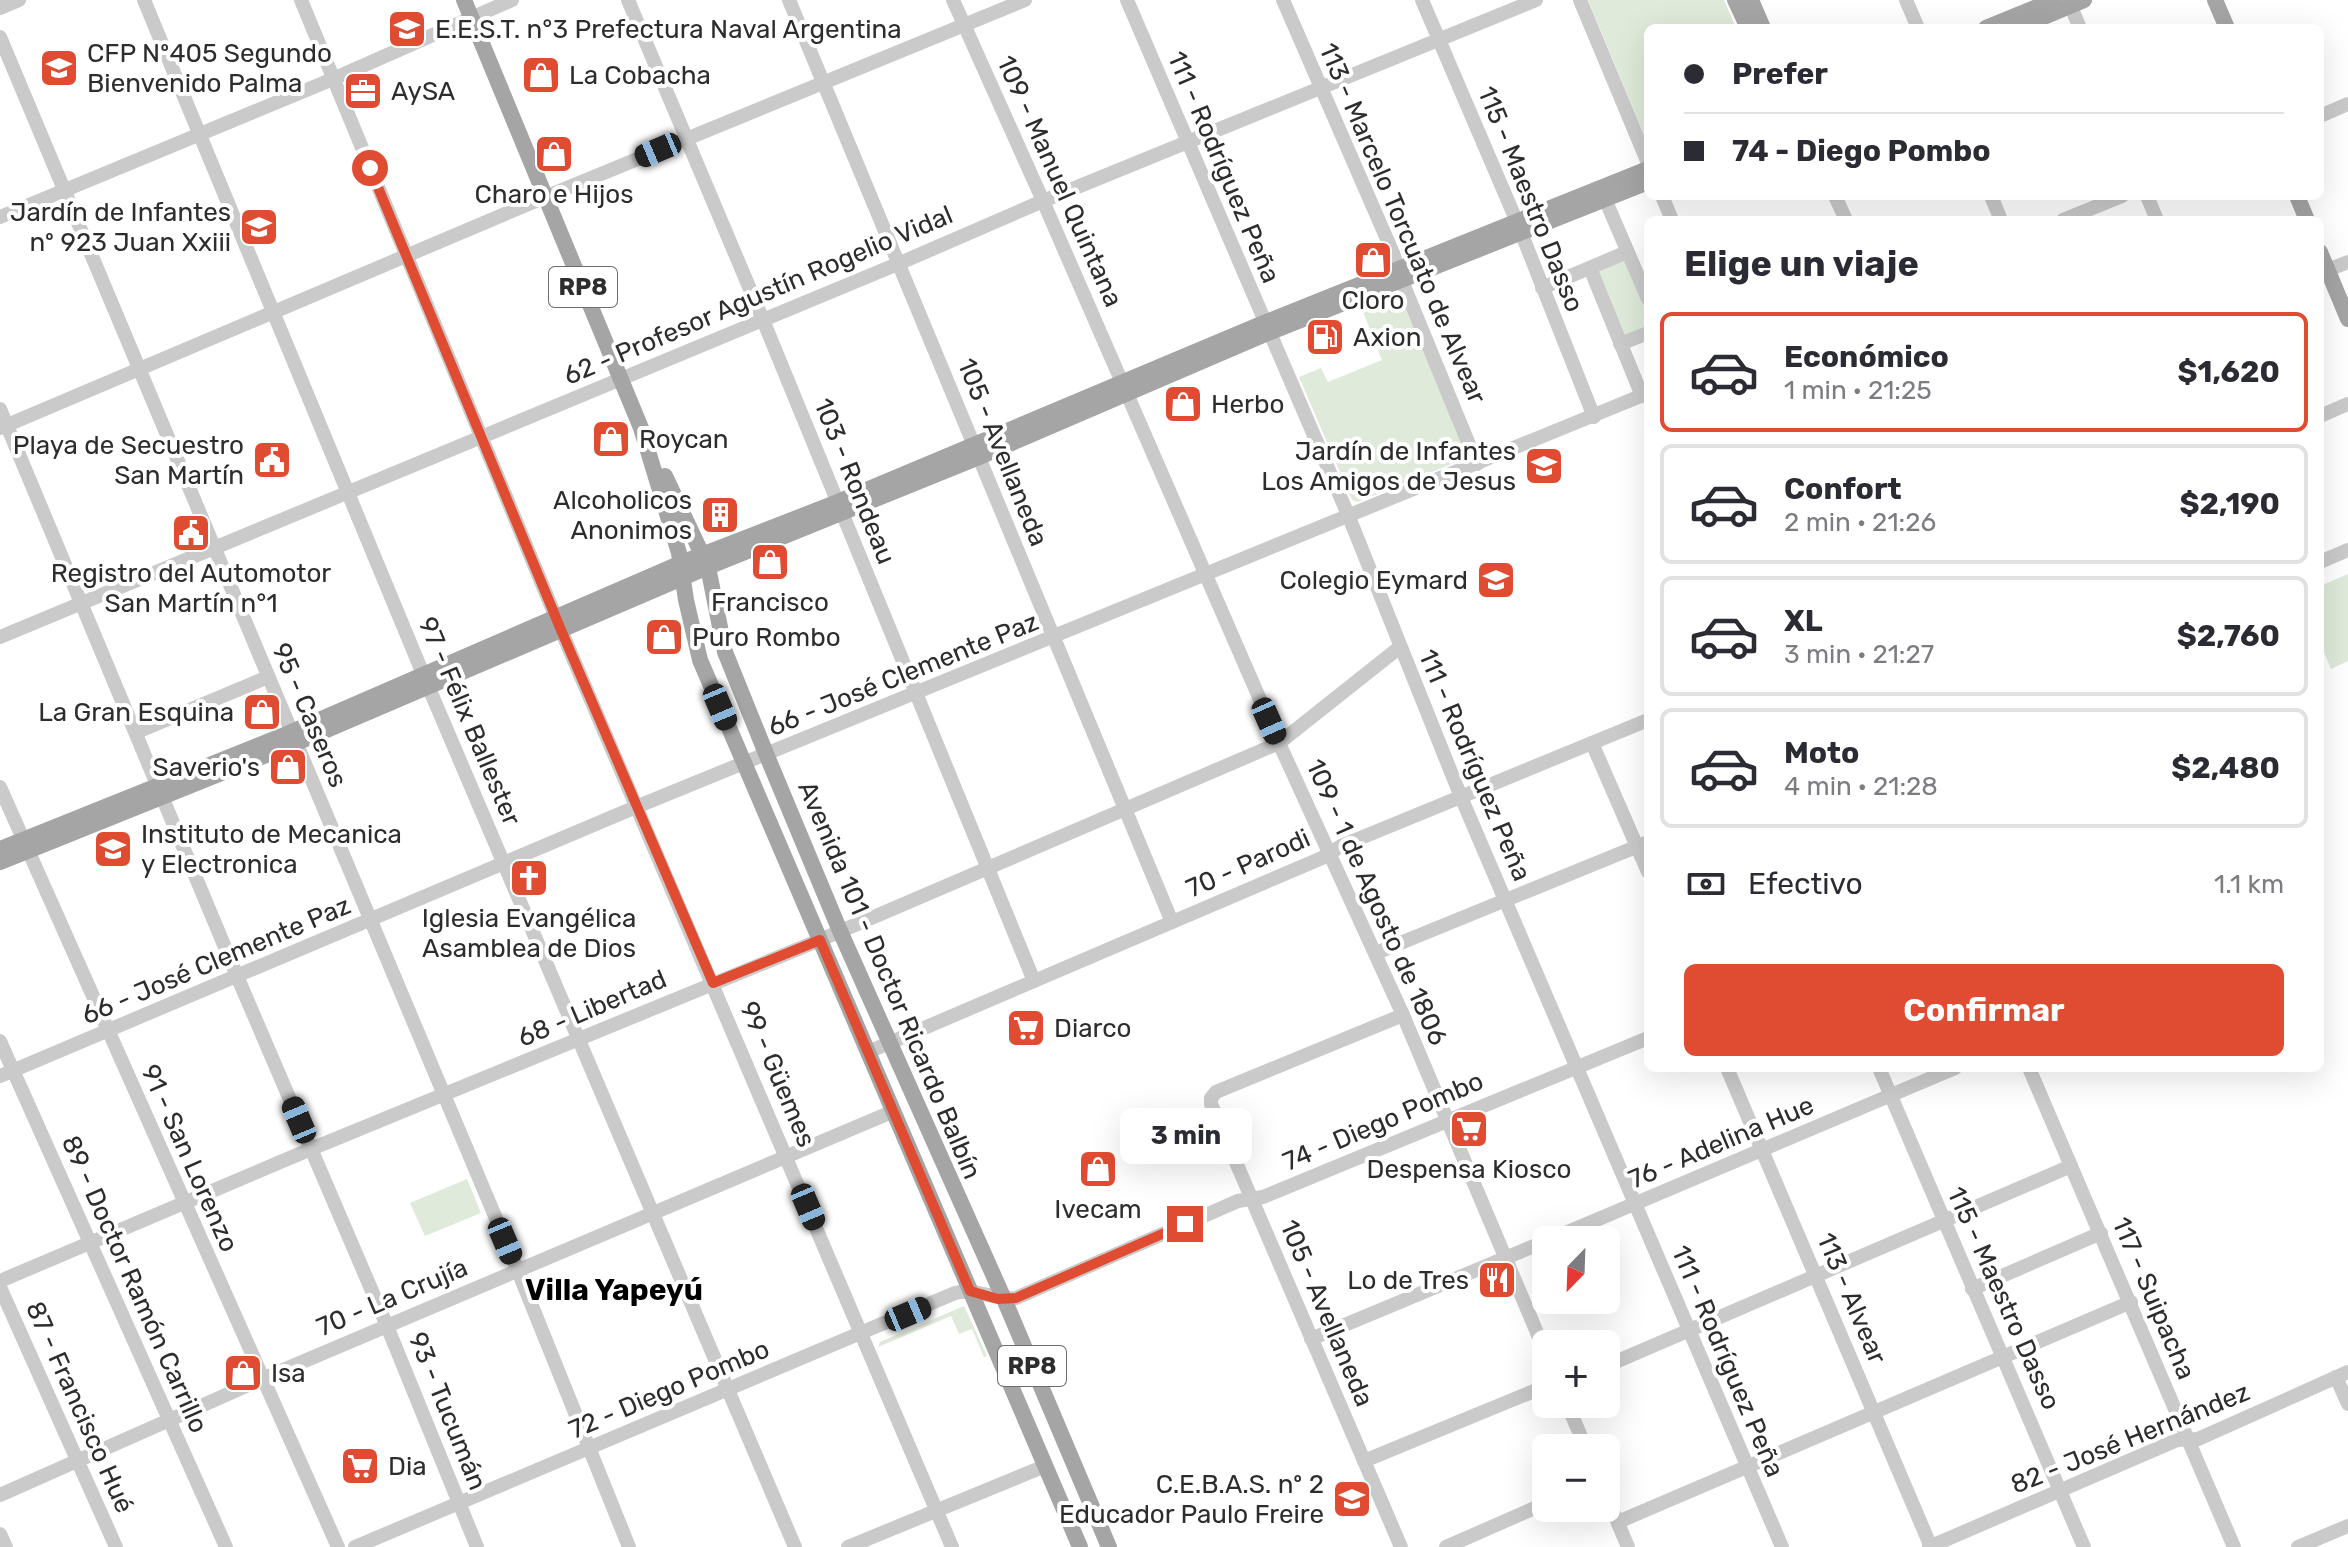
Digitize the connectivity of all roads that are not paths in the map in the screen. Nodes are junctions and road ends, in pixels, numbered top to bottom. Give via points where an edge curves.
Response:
1 (19, 0) edge
2 (144, 0) edge
3 (301, 0) edge
4 (464, 0) edge
5 (512, 0) edge
6 (628, 0) edge
7 (789, 0) edge
8 (953, 0) edge
9 (1025, 0) edge
10 (1127, 0) edge
11 (1283, 0) edge
12 (1422, 0) edge
13 (1536, 0) edge
14 (1580, 0) edge
15 (1735, 0) edge
16 (1751, 0) edge
17 (1906, 0) edge
18 (2054, 0) edge
19 (2215, 0) edge
20 (2074, 2) edge
21 (0, 8) edge
22 (471, 17) junction
23 (1746, 24) edge
24 (1761, 24) edge
25 (1916, 24) edge
26 (1996, 24) edge
27 (2026, 24) edge
28 (2079, 24) edge
29 (2225, 24) edge
30 (965, 25) junction
31 (0, 37) edge
32 (1439, 39) junction
33 (333, 79) junction
34 (823, 83) junction
35 (1321, 88) junction
36 (2348, 104) edge
37 (2324, 114) edge
38 (199, 134) junction
39 (686, 138) junction
40 (1189, 143) junction
41 (1644, 156) edge
42 (1644, 168) edge
43 (1644, 184) edge
44 (65, 190) junction
45 (545, 197) junction
46 (1605, 199) junction
47 (2112, 200) edge
48 (1043, 201) junction
49 (2073, 216) edge
50 (0, 217) edge
51 (1519, 228) junction
52 (1627, 252) junction
53 (406, 257) junction
54 (2348, 262) edge
55 (900, 263) junction
56 (1590, 268) junction
57 (2324, 272) edge
58 (1400, 275) junction
59 (1542, 288) junction
60 (1644, 290) edge
61 (272, 312) junction
62 (2348, 319) edge
63 (763, 320) junction
64 (1266, 328) junction
65 (1644, 335) edge
66 (1620, 344) junction
67 (140, 368) junction
68 (621, 378) junction
69 (1125, 388) junction
70 (1644, 393) edge
71 (1644, 395) edge
72 (2348, 404) edge
73 (0, 409) edge
74 (2324, 414) edge
75 (1594, 417) junction
76 (3, 427) edge
77 (641, 428) junction
78 (480, 437) junction
79 (977, 451) junction
80 (1477, 464) junction
81 (348, 493) junction
82 (840, 507) junction
83 (1349, 517) junction
84 (214, 548) junction
85 (2348, 550) edge
86 (2324, 560) edge
87 (705, 561) junction
88 (682, 571) junction
89 (1205, 575) junction
90 (82, 603) junction
91 (558, 624) junction
92 (0, 637) edge
93 (1052, 638) junction
94 (1400, 647) junction
95 (268, 677) junction
96 (425, 679) junction
97 (916, 692) junction
98 (1644, 722) edge
99 (137, 732) junction
100 (293, 738) junction
101 (1279, 743) junction
102 (1592, 743) junction
103 (767, 756) junction
104 (744, 765) junction
105 (0, 787) edge
106 (160, 790) junction
107 (1461, 797) junction
108 (636, 807) junction
109 (1125, 810) junction
110 (1643, 844) edge
111 (25, 845) junction
112 (0, 849) edge
113 (1330, 852) junction
114 (0, 862) edge
115 (504, 862) junction
116 (987, 867) junction
117 (1506, 901) junction
118 (371, 920) junction
119 (1172, 922) junction
120 (840, 931) junction
121 (820, 940) junction
122 (1376, 953) junction
123 (237, 976) junction
124 (1034, 981) junction
125 (713, 983) junction
126 (1403, 1015) junction
127 (107, 1032) junction
128 (579, 1040) junction
129 (1644, 1040) edge
130 (0, 1041) edge
131 (890, 1042) junction
132 (868, 1052) junction
133 (1576, 1068) junction
134 (1729, 1072) edge
135 (1881, 1072) edge
136 (1946, 1072) edge
137 (2031, 1072) edge
138 (6, 1073) edge
139 (443, 1096) junction
140 (1891, 1096) junction
141 (894, 1111) junction
142 (1448, 1120) junction
143 (1762, 1148) junction
144 (311, 1149) junction
145 (786, 1157) junction
146 (2071, 1166) junction
147 (1253, 1198) junction
148 (184, 1204) junction
149 (1634, 1205) junction
150 (654, 1213) junction
151 (1944, 1222) junction
152 (1584, 1226) edge
153 (2101, 1233) junction
154 (90, 1244) junction
155 (1532, 1247) edge
156 (1506, 1258) junction
157 (518, 1271) junction
158 (1817, 1277) junction
159 (0, 1284) edge
160 (1972, 1289) junction
161 (970, 1291) junction
162 (1004, 1299) junction
163 (2131, 1302) junction
164 (387, 1326) junction
165 (1536, 1330) edge
166 (1689, 1332) junction
167 (861, 1334) junction
168 (1311, 1339) junction
169 (2004, 1357) junction
170 (1620, 1360) edge
171 (2342, 1375) edge
172 (262, 1379) junction
173 (728, 1390) junction
174 (1532, 1392) edge
175 (2348, 1404) edge
176 (1875, 1411) junction
177 (169, 1419) junction
178 (2187, 1439) junction
179 (590, 1448) junction
180 (77, 1461) junction
181 (1364, 1461) junction
182 (1746, 1465) junction
183 (1045, 1466) junction
184 (2061, 1490) junction
185 (0, 1495) edge
186 (459, 1502) junction
187 (1532, 1509) edge
188 (936, 1510) junction
189 (1620, 1521) edge
190 (1618, 1522) edge
191 (2348, 1526) edge
192 (0, 1534) edge
193 (6, 1547) edge
194 (116, 1547) edge
195 (226, 1547) edge
196 (338, 1547) edge
197 (355, 1547) edge
198 (477, 1547) edge
199 (629, 1547) edge
200 (795, 1547) edge
201 (848, 1547) edge
202 (952, 1547) edge
203 (1080, 1547) edge
204 (1109, 1547) edge
205 (1401, 1547) edge
206 (1447, 1547) edge
207 (1628, 1547) edge
208 (1782, 1547) edge
209 (1930, 1547) edge
210 (2084, 1547) edge
211 (2234, 1547) edge
212 (2298, 1547) edge

1 - 21 street
2 - 38 street, 97 - Félix Ballester
3 - 33 street, 99 - Güemes
4 - 22 main road, Avenida 101 - Doctor Ricardo Balbín / RP8
5 - 22 street
6 - 39 street, 103 - Rondeau
7 - 34 street, 105 - Avellaneda
8 - 30 street, 109 - Manuel Quintana
9 - 30 street
10 - 40 street, 111 - Rodríguez Peña
11 - 35 street, 113 - Marcelo Torcuato de Alvear
12 - 32 street, 115 - Maestro Dasso
13 - 32 street, 62 - Profesor Agustín Rogelio Vidal
14 - 41 street
15 - 23 main road
16 - 24 main road
17 - 25 street
18 - 26 main road
19 - 29 main road
20 - 27 main road
20 - 28 street
22 - 33 street
22 - 45 main road, Avenida 101 - Doctor Ricardo Balbín / RP8
30 - 34 street
30 - 48 street, 109 - Manuel Quintana
31 - 44 street, 95 - Caseros
32 - 35 street, 62 - Profesor Agustín Rogelio Vidal
32 - 51 street, 115 - Maestro Dasso
33 - 38 street
33 - 53 street, 99 - Güemes
34 - 39 street
34 - 55 street, 105 - Avellaneda
35 - 40 street, 62 - Profesor Agustín Rogelio Vidal
35 - 58 street, 113 - Marcelo Torcuato de Alvear
36 - 37 street
38 - 44 street
38 - 61 street, 97 - Félix Ballester
39 - 45 street
39 - 63 street, 103 - Rondeau
40 - 48 street, 62 - Profesor Agustín Rogelio Vidal
40 - 64 street, 111 - Rodríguez Peña
42 - 51 main road
43 - 46 main road
44 - 50 street
44 - 67 street, 95 - Caseros
45 - 53 street
45 - 68 main road, Avenida 101 - Doctor Ricardo Balbín / RP8
46 - 51 main road
46 - 52 street
47 - 49 street
48 - 55 street, 62 - Profesor Agustín Rogelio Vidal
48 - 69 street, 109 - Manuel Quintana
51 - 58 main road
51 - 59 street, 115 - Maestro Dasso
52 - 56 street
52 - 60 street
53 - 61 street
53 - 78 street, 99 - Güemes
54 - 57 street
55 - 63 street, 62 - Profesor Agustín Rogelio Vidal
55 - 79 street, 105 - Avellaneda
56 - 59 street
56 - 66 street
57 - 62 main road
58 - 64 main road
58 - 80 street, 113 - Marcelo Torcuato de Alvear
59 - 75 street, 115 - Maestro Dasso
61 - 67 street
61 - 81 street, 97 - Félix Ballester
63 - 68 street, 62 - Profesor Agustín Rogelio Vidal
63 - 82 street, 103 - Rondeau
64 - 69 main road
64 - 83 street, 111 - Rodríguez Peña
65 - 66 street
66 - 70 street
67 - 76 street
67 - 84 street, 95 - Caseros
68 - 77 main road, Avenida 101 - Doctor Ricardo Balbín / RP8
68 - 78 street, 62 - Profesor Agustín Rogelio Vidal
69 - 79 main road
69 - 89 street, 109 - 1 de Agosto de 1806
71 - 75 street, 66 - José Clemente Paz
72 - 74 street
73 - 76 street, 93 - Tucumán
75 - 80 street, 66 - José Clemente Paz
76 - 90 street, 93 - Tucumán
77 - 87 main road, Avenida 101 - Doctor Ricardo Balbín / RP8
77 - 88 main road, Avenida 101 - Doctor Ricardo Balbín / RP8
78 - 81 street, 62 - Profesor Agustín Rogelio Vidal
78 - 91 street, 99 - Güemes
79 - 82 main road
79 - 93 street, 105 - Avellaneda
80 - 83 street, 66 - José Clemente Paz
81 - 84 street, 62 - Profesor Agustín Rogelio Vidal
81 - 96 street, 97 - Félix Ballester
82 - 87 main road
82 - 97 street, 103 - Rondeau
83 - 89 street, 66 - José Clemente Paz
83 - 94 street, 111 - Rodríguez Peña
84 - 90 street, 62 - Profesor Agustín Rogelio Vidal
84 - 95 street, 95 - Caseros
85 - 86 street
87 - 88 main road
87 - 103 main road, Avenida 101 - Doctor Ricardo Balbín / RP8 via 725,652
88 - 91 main road
88 - 104 main road, Avenida 101 - Doctor Ricardo Balbín / RP8 via 698,653
89 - 93 street, 66 - José Clemente Paz
89 - 101 street, 109 - 1 de Agosto de 1806
90 - 92 street, 62 - Profesor Agustín Rogelio Vidal
90 - 99 street, 93 - Tucumán
91 - 96 main road
91 - 108 street, 99 - Güemes
93 - 97 street, 66 - José Clemente Paz
93 - 109 street, 105 - Avellaneda
94 - 101 street, 68 - Libertad
94 - 107 street, 111 - Rodríguez Peña
95 - 99 street
95 - 100 street, 95 - Caseros
96 - 100 main road
96 - 115 street, 97 - Félix Ballester
97 - 103 street, 66 - José Clemente Paz
97 - 116 street, 103 - Rondeau
98 - 102 street, 70 - Parodi
99 - 106 street, 93 - Tucumán
100 - 106 main road
100 - 118 street, 95 - Caseros
101 - 109 street, 68 - Libertad
101 - 113 street, 109 - 1 de Agosto de 1806
102 - 107 street, 70 - Parodi
102 - 110 street
103 - 104 street, 66 - José Clemente Paz
103 - 120 main road, Avenida 101 - Doctor Ricardo Balbín / RP8
104 - 108 street, 66 - José Clemente Paz
104 - 121 main road, Avenida 101 - Doctor Ricardo Balbín / RP8
105 - 111 street, 91 - San Lorenzo
106 - 111 main road
106 - 123 street, 93 - Tucumán
107 - 113 street, 70 - Parodi
107 - 117 street, 111 - Rodríguez Peña
108 - 115 street, 66 - José Clemente Paz
108 - 125 street, 99 - Güemes
109 - 116 street, 68 - Libertad
109 - 119 street, 105 - Avellaneda
110 - 117 street
111 - 112 main road
111 - 114 main road
111 - 127 street, 91 - San Lorenzo
113 - 119 street, 70 - Parodi
113 - 122 street, 109 - 1 de Agosto de 1806
115 - 118 street, 66 - José Clemente Paz
115 - 128 street, 97 - Félix Ballester
116 - 120 street, 68 - Libertad
116 - 124 street, 103 - Rondeau
117 - 122 street
117 - 133 street, 111 - Rodríguez Peña
118 - 123 street, 66 - José Clemente Paz
118 - 139 street, 95 - Caseros
119 - 124 street, 70 - Parodi
120 - 121 street, 68 - Libertad
120 - 131 main road, Avenida 101 - Doctor Ricardo Balbín / RP8
121 - 125 street, 68 - Libertad
121 - 132 main road, Avenida 101 - Doctor Ricardo Balbín / RP8
122 - 126 street, 109 - 1 de Agosto de 1806
123 - 127 street, 66 - José Clemente Paz
123 - 144 street, 93 - Tucumán
124 - 131 street, 70 - Parodi
125 - 128 street, 68 - Libertad
125 - 145 street, 99 - Güemes
126 - 142 street, 109 - 1 de Agosto de 1806
126 - 147 street, 105 - Avellaneda via 1211,1098
127 - 138 street, 66 - José Clemente Paz
127 - 148 street, 91 - San Lorenzo
128 - 139 street, 68 - Libertad
128 - 150 street, 97 - Félix Ballester
129 - 133 street, 74 - Diego Pombo
130 - 138 street, 89 - Doctor Ramón Carrillo
131 - 132 street, 70 - Parodi
131 - 162 main road, Avenida 101 - Doctor Ricardo Balbín / RP8
132 - 141 main road, Avenida 101 - Doctor Ricardo Balbín / RP8
133 - 142 street, 74 - Diego Pombo
133 - 149 street, 111 - Rodríguez Peña
134 - 143 street, 113 - Alvear
135 - 140 street, 115 - Maestro Dasso
136 - 140 street, 76 - Adelina Hue
137 - 146 street, 117 - Suipacha
138 - 154 street, 89 - Doctor Ramón Carrillo
139 - 144 street, 68 - Libertad
139 - 157 street, 95 - Caseros
140 - 143 street, 76 - Adelina Hue
140 - 151 street, 115 - Maestro Dasso
141 - 145 street, 70 - La Crujía
141 - 161 main road, Avenida 101 - Doctor Ricardo Balbín / RP8
142 - 147 street, 74 - Diego Pombo
142 - 156 street, 109 - 1 de Agosto de 1806
143 - 149 street, 76 - Adelina Hue
143 - 158 street, 113 - Alvear
144 - 148 street, 68 - Libertad
144 - 164 street, 93 - Tucumán
145 - 150 street, 70 - La Crujía
145 - 167 street, 99 - Güemes
146 - 151 street
146 - 153 street, 117 - Suipacha
147 - 162 street, 74 - Diego Pombo
147 - 168 street, 105 - Avellaneda
148 - 154 street, 68 - Libertad
148 - 172 street, 91 - San Lorenzo
149 - 152 street, 76 - Adelina Hue
149 - 166 street, 111 - Rodríguez Peña
150 - 157 street, 70 - La Crujía
150 - 173 street, 97 - Félix Ballester
151 - 158 street
151 - 160 street, 115 - Maestro Dasso
153 - 160 street
153 - 163 street, 117 - Suipacha
154 - 159 street, 68 - Libertad
154 - 177 street, 89 - Doctor Ramón Carrillo
155 - 156 street, 76 - Adelina Hue
156 - 165 street, 109 - 1 de Agosto de 1806
156 - 168 street, 76 - Adelina Hue
157 - 164 street, 70 - La Crujía
157 - 179 street, 95 - Caseros
158 - 166 street
158 - 176 street, 113 - Alvear
159 - 180 street, 87 - Francisco Hué
160 - 169 street, 115 - Maestro Dasso
161 - 162 street
161 - 167 street, 72 - Diego Pombo
161 - 183 main road, Avenida 101 - Doctor Ricardo Balbín / RP8
162 - 204 main road, Avenida 101 - Doctor Ricardo Balbín / RP8
163 - 169 street
163 - 178 street, 117 - Suipacha
164 - 172 street, 70 - La Crujía
164 - 186 street, 93 - Tucumán
166 - 170 street
166 - 182 street, 111 - Rodríguez Peña
167 - 173 street, 72 - Diego Pombo
167 - 188 street, 99 - Güemes
168 - 181 street, 105 - Avellaneda
169 - 176 street
169 - 184 street, 115 - Maestro Dasso
171 - 175 street
171 - 178 street, 82 - José Hernández via 2198,1439
172 - 177 street, 70 - La Crujía
172 - 196 street, 91 - San Lorenzo
173 - 179 street, 72 - Diego Pombo
173 - 200 street, 97 - Félix Ballester
174 - 181 street
176 - 182 street
176 - 209 street, 113 - Alvear
177 - 180 street, 70 - La Crujía
177 - 195 street, 89 - Doctor Ramón Carrillo
178 - 184 street, 82 - José Hernández
178 - 211 street, 117 - Suipacha
179 - 186 street, 72 - Diego Pombo
179 - 199 street, 95 - Caseros
180 - 185 street, 70 - La Crujía
180 - 194 street, 87 - Francisco Hué
181 - 205 street, 105 - Avellaneda
182 - 189 street
182 - 208 street, 111 - Rodríguez Peña
183 - 188 street
183 - 203 main road, Avenida 101 - Doctor Ricardo Balbín / RP8
184 - 209 street, 82 - José Hernández
184 - 210 street, 115 - Maestro Dasso
186 - 197 street, 72 - Diego Pombo
186 - 198 street, 93 - Tucumán
187 - 206 street
188 - 201 street
188 - 202 street, 99 - Güemes
190 - 207 street
191 - 212 street
192 - 193 street

